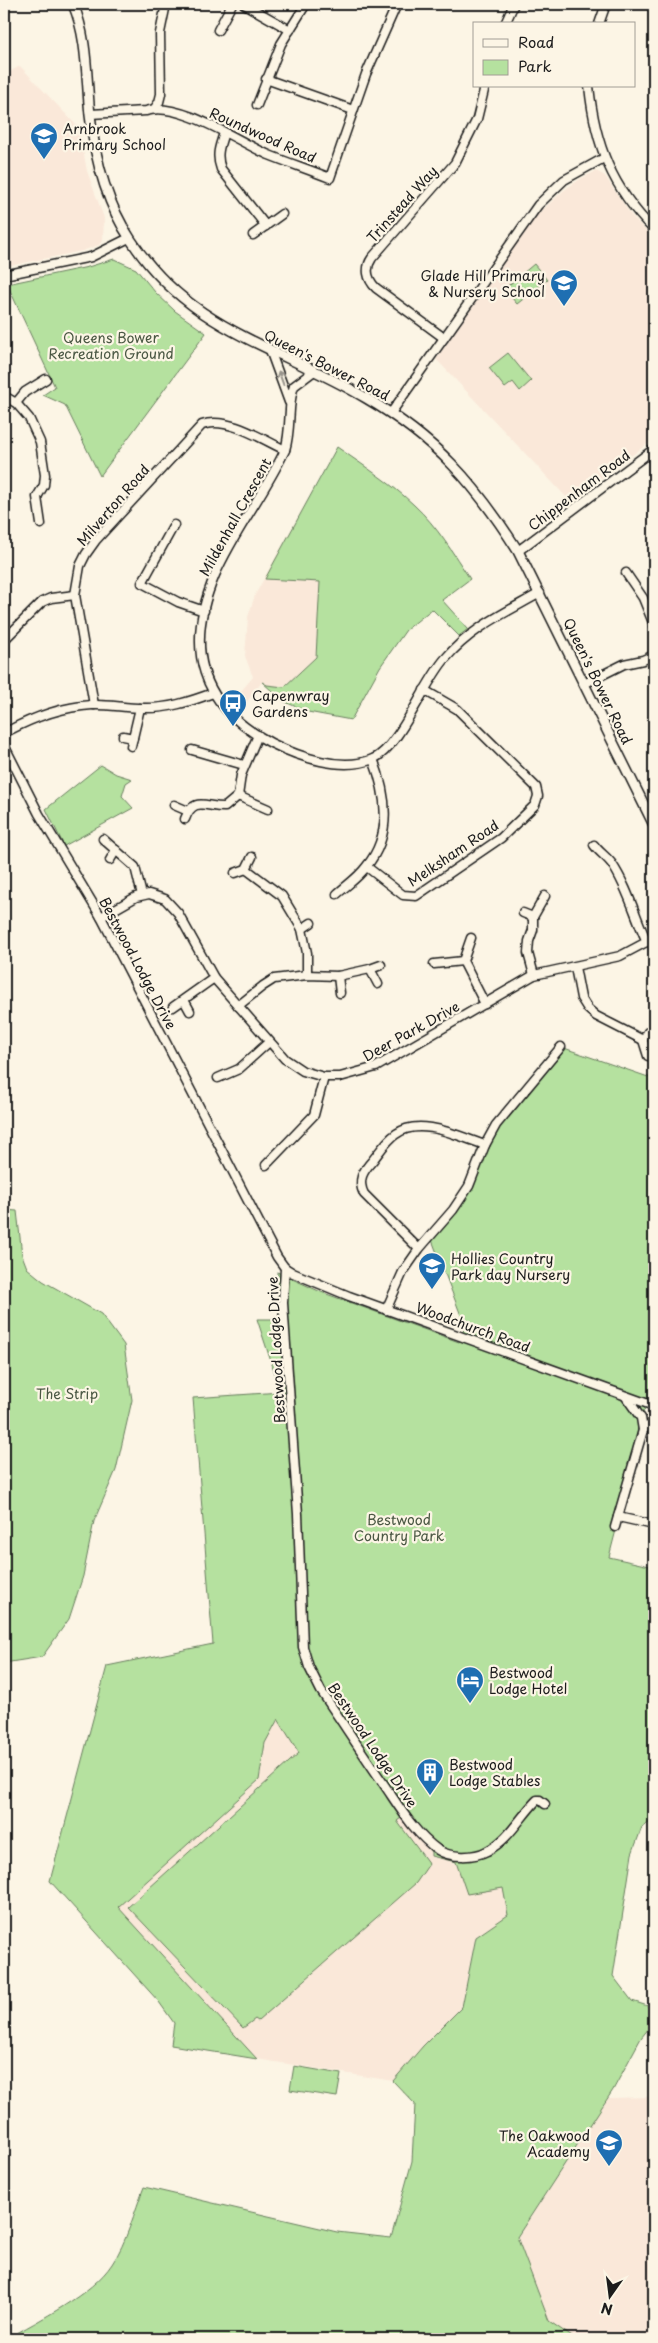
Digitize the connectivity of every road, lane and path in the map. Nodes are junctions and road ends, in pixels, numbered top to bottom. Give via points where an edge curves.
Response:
1 (73, 4) edge
2 (166, 4) edge
3 (232, 4) edge
4 (244, 4) edge
5 (306, 4) edge
6 (397, 4) edge
7 (514, 4) edge
8 (606, 4) edge
9 (506, 22) edge
10 (600, 22) edge
11 (218, 30) dead end
12 (290, 30) junction
13 (266, 79) junction
14 (485, 88) edge
15 (589, 88) edge
16 (257, 105) dead end
17 (154, 108) junction
18 (354, 110) junction
19 (90, 114) junction
20 (224, 133) junction
21 (604, 158) junction
22 (282, 214) dead end
23 (266, 226) junction
24 (654, 230) edge
25 (253, 236) dead end
26 (129, 238) junction
27 (4, 276) edge
28 (444, 338) junction
29 (270, 350) junction
30 (314, 371) junction
31 (46, 379) dead end
32 (4, 396) edge
33 (16, 403) junction
34 (291, 407) junction
35 (391, 413) junction
36 (654, 449) edge
37 (285, 450) junction
38 (41, 524) dead end
39 (174, 525) dead end
40 (518, 551) junction
41 (626, 573) dead end
42 (540, 593) junction
43 (75, 595) junction
44 (204, 611) junction
45 (654, 625) edge
46 (4, 640) edge
47 (654, 655) edge
48 (584, 684) junction
49 (424, 690) junction
50 (213, 693) junction
51 (94, 705) junction
52 (140, 708) junction
53 (8, 731) dead end
54 (258, 735) junction
55 (123, 736) dead end
56 (133, 738) junction
57 (4, 745) edge
58 (131, 746) dead end
59 (192, 750) dead end
60 (203, 754) junction
61 (373, 759) junction
62 (200, 764) dead end
63 (244, 764) junction
64 (238, 796) junction
65 (174, 805) dead end
66 (268, 809) dead end
67 (188, 811) junction
68 (185, 820) dead end
69 (654, 825) edge
70 (103, 839) dead end
71 (594, 844) dead end
72 (116, 850) junction
73 (601, 855) junction
74 (252, 857) dead end
75 (110, 860) dead end
76 (595, 862) dead end
77 (367, 867) junction
78 (246, 869) junction
79 (235, 873) dead end
80 (337, 894) dead end
81 (142, 895) junction
82 (545, 896) dead end
83 (523, 914) dead end
84 (101, 917) junction
85 (533, 917) junction
86 (311, 924) dead end
87 (302, 928) junction
88 (471, 938) dead end
89 (651, 940) edge
90 (463, 961) junction
91 (434, 964) dead end
92 (381, 965) dead end
93 (575, 967) junction
94 (370, 969) junction
95 (307, 975) junction
96 (534, 975) junction
97 (338, 976) junction
98 (214, 978) junction
99 (378, 984) dead end
100 (340, 993) dead end
101 (184, 1000) junction
102 (485, 1004) junction
103 (238, 1006) junction
104 (173, 1007) dead end
105 (190, 1011) dead end
106 (648, 1032) dead end
107 (643, 1040) junction
108 (269, 1042) junction
109 (561, 1047) dead end
110 (648, 1056) dead end
111 (324, 1076) junction
112 (218, 1078) dead end
113 (485, 1145) junction
114 (282, 1148) junction
115 (290, 1154) dead end
116 (266, 1165) dead end
117 (419, 1249) junction
118 (285, 1268) junction
119 (386, 1310) junction
120 (625, 1396) junction
121 (654, 1406) edge
122 (654, 1422) edge
123 (643, 1430) junction
124 (618, 1517) junction
125 (654, 1525) edge
126 (615, 1526) dead end
127 (545, 1804) dead end

1 - 19 street, Queen's Bower Road via 85,46
2 - 17 street via 160,33 161,94
3 - 11 street
4 - 12 street
5 - 12 street
6 - 18 street, Roundwood Road
7 - 9 street
8 - 10 street
12 - 13 street
13 - 16 street
13 - 18 street
14 - 28 street, Trinstead Way via 477,119 455,163 372,258 368,267 369,279 376,288
15 - 21 street
17 - 19 street, Roundwood Road
17 - 20 street, Roundwood Road via 179,113
18 - 20 street, Roundwood Road via 330,178 269,155
19 - 26 street, Queen's Bower Road via 98,164
20 - 23 street via 217,160 221,169
21 - 24 street via 624,195
21 - 28 street via 564,180 538,205
22 - 23 street
23 - 25 street
26 - 27 street via 91,257
26 - 29 street, Queen's Bower Road via 153,270 195,309
28 - 35 street
29 - 30 street, Queen's Bower Road
34 -> 29 street, Mildenhall Crescent
30 - 34 street, Mildenhall Crescent via 294,386
30 - 35 street, Queen's Bower Road
31 - 33 street via 25,392
32 - 33 street
33 - 38 street via 29,418 40,442 45,475 37,498
34 - 37 street, Mildenhall Crescent via 290,436
35 - 40 street, Queen's Bower Road via 420,434 459,470 490,508
36 - 40 street, Chippenham Road
37 - 43 street, Milverton Road via 226,423 202,425 91,547 80,566
37 - 44 street, Mildenhall Crescent via 222,562
39 - 44 street via 142,583
40 - 42 street, Queen's Bower Road
41 - 45 street via 643,598
42 - 48 street, Queen's Bower Road
42 - 49 street via 468,636 444,660
43 - 46 street via 42,602
43 - 51 street, Milverton Road
44 - 50 street, Mildenhall Crescent via 200,653
47 - 48 street via 624,664
48 - 69 street, Queen's Bower Road
49 - 61 street via 392,744
49 - 77 street, Melksham Road via 457,709 536,787 538,796 535,805 501,838 416,896 403,895
50 - 52 street via 175,706
50 - 54 street, Mildenhall Crescent via 230,715
51 - 52 street
51 - 53 street via 41,715
52 - 56 street
54 - 61 street, Mildenhall Crescent via 288,751 325,761 357,763
54 - 63 street
55 - 56 street
56 - 58 street
57 - 84 street, Bestwood Lodge Drive via 39,814
59 - 60 street
60 - 62 street
60 - 63 street
61 - 77 street via 383,787 386,810 381,838
63 - 64 street
64 - 66 street
64 - 67 street via 225,807 205,804
65 - 67 street
67 - 68 street
70 - 72 street
71 - 73 street, Deer Park Drive
72 - 75 street
72 - 81 street via 135,866
73 - 76 street
73 - 89 street, Deer Park Drive via 611,863
74 - 78 street
77 - 80 street
78 - 79 street
78 - 87 street via 282,896
81 - 84 street
81 - 98 street, Deer Park Drive via 157,896 173,905
82 - 85 street
83 - 85 street
84 - 118 street, Bestwood Lodge Drive
85 - 96 street via 528,953
86 - 87 street
87 - 95 street via 307,946
88 - 90 street
89 - 93 street, Deer Park Drive via 620,956
90 - 91 street
90 - 102 street
92 - 94 street
93 - 96 street, Deer Park Drive
93 - 107 street via 581,998 588,1009
94 - 97 street
94 - 99 street
95 - 97 street
95 - 103 street via 274,979
96 - 102 street, Deer Park Drive
97 - 100 street
98 - 101 street
98 - 103 street, Deer Park Drive
101 - 104 street
101 - 105 street
102 - 111 street, Deer Park Drive via 376,1068 340,1077
103 - 108 street, Deer Park Drive
106 - 107 street
107 - 110 street
108 - 111 street, Deer Park Drive via 285,1059 303,1071
108 - 112 street via 239,1069
109 - 113 street via 506,1112
111 - 114 street via 314,1115
113 - 117 street via 469,1186
113 - 117 street via 425,1126 411,1126 394,1135 366,1168 360,1185 364,1194
114 - 115 street
114 - 116 street
117 - 119 street via 403,1272
118 - 119 street, Woodchurch Road
118 - 127 street, Bestwood Lodge Drive via 284,1304 303,1648 309,1667 321,1691 397,1804 421,1836 439,1850 464,1856 485,1852 506,1838 537,1800
119 - 120 street, Woodchurch Road
120 - 121 street, Woodchurch Road
120 - 123 street via 641,1418
122 - 123 street
123 - 124 street
124 - 125 street
124 - 126 street

